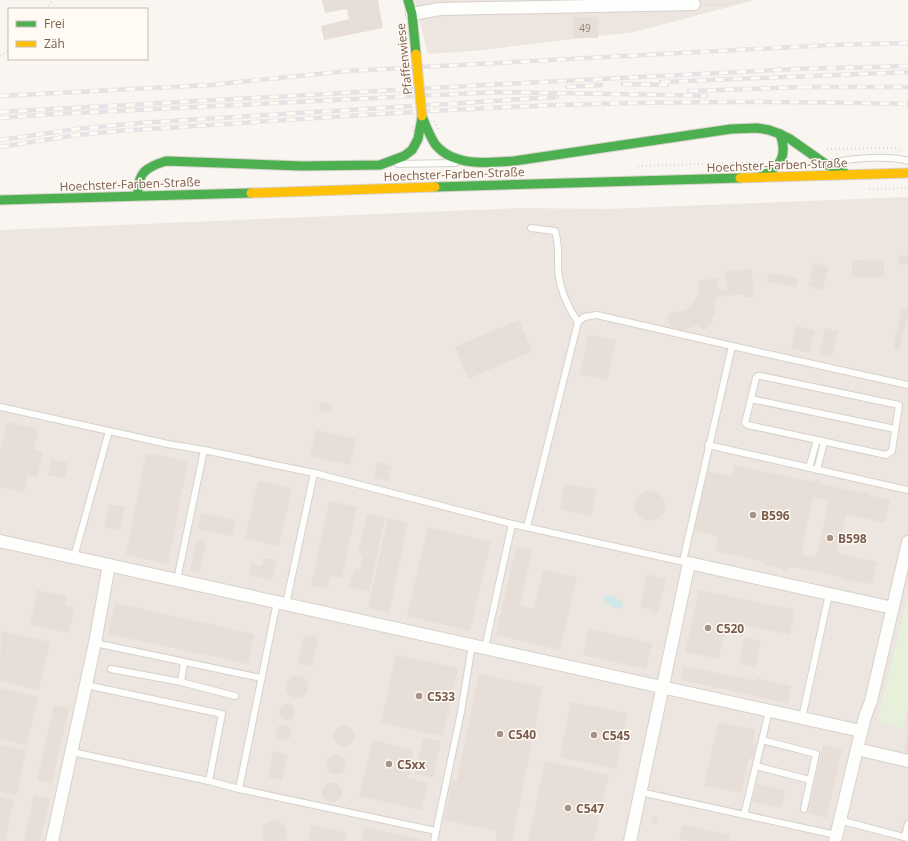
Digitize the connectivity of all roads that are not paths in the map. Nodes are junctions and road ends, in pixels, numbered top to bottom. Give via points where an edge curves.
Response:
1 (408, 0) edge
2 (694, 4) road end
3 (412, 14) junction
4 (424, 133) junction
5 (780, 134) junction
6 (908, 161) edge
7 (476, 162) junction
8 (380, 165) junction
9 (827, 165) junction
10 (908, 173) edge
11 (811, 175) junction
12 (848, 175) junction
13 (759, 178) junction
14 (138, 196) junction
15 (0, 200) edge
16 (531, 228) dead end
17 (578, 322) junction
18 (732, 346) junction
19 (908, 385) edge
20 (751, 399) junction
21 (0, 406) edge
22 (895, 430) junction
23 (109, 431) junction
24 (817, 440) junction
25 (824, 442) junction
26 (708, 446) junction
27 (204, 450) junction
28 (810, 468) junction
29 (817, 470) junction
30 (314, 473) junction
31 (908, 490) edge
32 (512, 524) junction
33 (527, 527) junction
34 (0, 541) edge
35 (908, 542) edge
36 (74, 557) junction
37 (686, 562) junction
38 (109, 565) junction
39 (177, 580) junction
40 (829, 594) junction
41 (281, 603) junction
42 (893, 608) junction
43 (95, 643) junction
44 (472, 645) junction
45 (485, 648) junction
46 (184, 662) junction
47 (111, 668) dead end
48 (261, 678) junction
49 (180, 682) junction
50 (86, 685) junction
51 (663, 687) junction
52 (235, 696) dead end
53 (769, 711) junction
54 (802, 718) junction
55 (861, 731) junction
56 (762, 740) junction
57 (857, 749) junction
58 (72, 752) junction
59 (908, 760) edge
60 (756, 766) junction
61 (810, 780) junction
62 (209, 781) junction
63 (239, 789) junction
64 (640, 792) junction
65 (804, 809) dead end
66 (744, 815) junction
67 (840, 820) junction
68 (908, 824) edge
69 (436, 831) junction
70 (836, 838) edge
71 (906, 838) edge
72 (52, 841) edge
73 (434, 841) edge
74 (630, 841) edge

1 - 3 main road, Pfaffenwiese
2 - 3 street via 440,9
3 - 4 main road, Pfaffenwiese, bridge
4 - 7 main road, Pfaffenwiese via 448,155
4 - 8 main road via 408,154
5 - 7 main road, Pfaffenwiese via 758,128 731,129 514,161
5 - 9 main road, Pfaffenwiese
5 - 13 main road via 785,158 776,169
6 - 9 lane via 893,158 844,160
7 - 8 lane
8 - 14 main road via 302,166 166,161 146,169 138,182
9 - 11 lane
9 - 12 main road, Pfaffenwiese
10 - 12 main road, Hoechster-Farben-Straße
11 - 12 main road, Hoechster-Farben-Straße
11 - 13 main road, Hoechster-Farben-Straße
13 - 14 main road, Hoechster-Farben-Straße
14 - 15 main road, Hoechster-Farben-Straße
16 - 17 lane via 555,230 559,248 558,269 564,296
17 - 18 lane via 584,317 597,315
17 - 33 lane
18 - 19 lane
18 - 26 lane
20 - 22 lane
20 - 22 lane via 756,378 761,376 900,405
20 - 24 lane via 745,423 748,425
21 - 23 lane
22 - 25 lane via 892,451 886,455
23 - 27 lane
23 - 36 lane
24 - 25 lane
24 - 28 lane
25 - 29 lane
26 - 28 lane
26 - 37 lane
27 - 30 lane
27 - 39 lane
28 - 29 lane
29 - 31 lane
30 - 32 lane
30 - 41 lane
32 - 33 lane
32 - 45 lane
33 - 37 lane
34 - 36 street
35 - 42 street
36 - 38 street
37 - 40 street
37 - 51 street
38 - 39 street
38 - 43 street
39 - 41 street
40 - 42 street
40 - 54 lane
41 - 44 street
41 - 48 lane
42 - 55 street via 871,701
43 - 46 lane
43 - 50 street
44 - 45 street
44 - 69 lane
45 - 51 street
46 - 48 lane
46 - 49 lane
47 - 49 lane
48 - 63 lane
49 - 52 lane
50 - 58 street
50 - 62 lane via 222,714
51 - 53 street
51 - 64 street
53 - 54 street
53 - 56 lane
54 - 55 street
55 - 57 street
56 - 60 lane
56 - 61 lane via 816,754
57 - 59 street
57 - 67 street
58 - 62 lane
58 - 72 street
60 - 61 lane
60 - 66 lane
61 - 65 lane
62 - 63 lane
63 - 69 lane
64 - 66 lane
64 - 74 street
66 - 70 lane
67 - 70 street
67 - 71 lane
68 - 71 lane
69 - 73 lane

